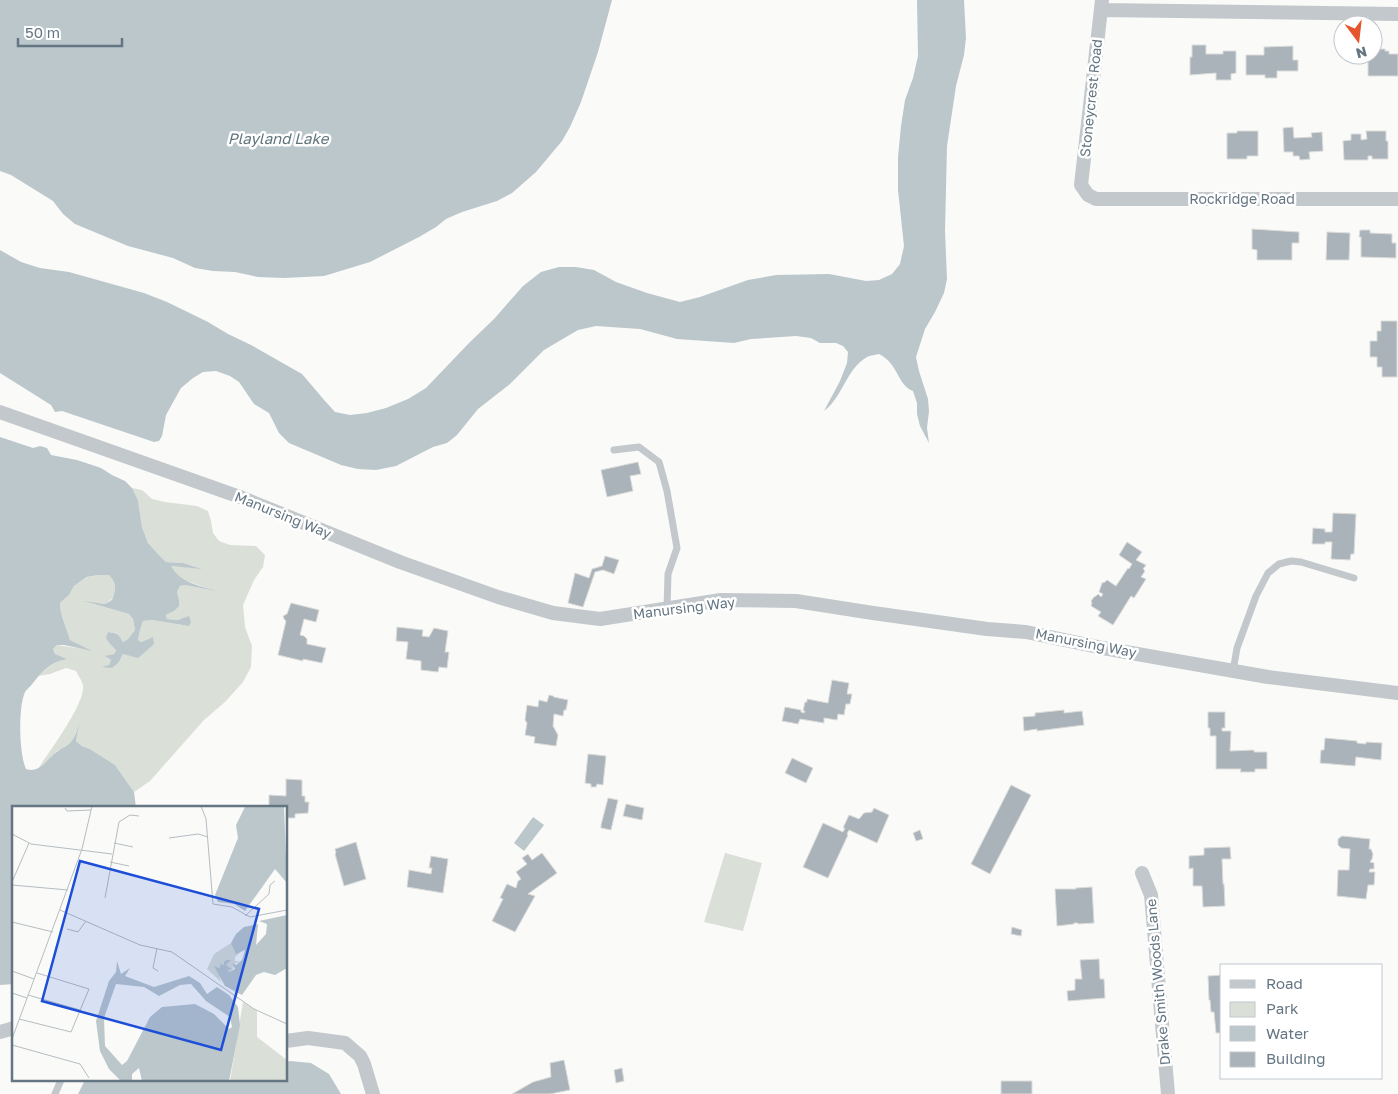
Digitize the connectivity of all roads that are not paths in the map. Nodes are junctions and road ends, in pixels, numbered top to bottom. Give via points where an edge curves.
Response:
1 (1102, 5) edge
2 (1398, 14) edge
3 (1088, 195) joint
4 (1398, 199) edge
5 (0, 412) edge
6 (614, 450) dead end
7 (1354, 578) dead end
8 (666, 609) junction
9 (1233, 671) junction
10 (1398, 693) edge
11 (1142, 873) dead end
12 (288, 1042) edge
13 (60, 1082) edge
14 (55, 1094) edge
15 (374, 1094) edge
16 (1168, 1094) edge

1 - 2 street
1 - 3 street, Stoneycrest Road via 1081,185
3 - 4 street, Rockridge Road via 1096,199
5 - 8 street, Manursing Way via 240,497 400,562 553,613 600,619
6 - 8 lane via 639,447 659,462 677,548 668,574
7 - 9 lane via 1301,562 1279,564 1268,573 1256,596 1237,648
8 - 9 street, Manursing Way via 721,600 796,601 1026,632
9 - 10 street, Manursing Way
11 - 16 street, Drake Smith Woods Lane via 1151,895
12 - 15 street via 308,1038 345,1043 360,1056
13 - 14 lane

